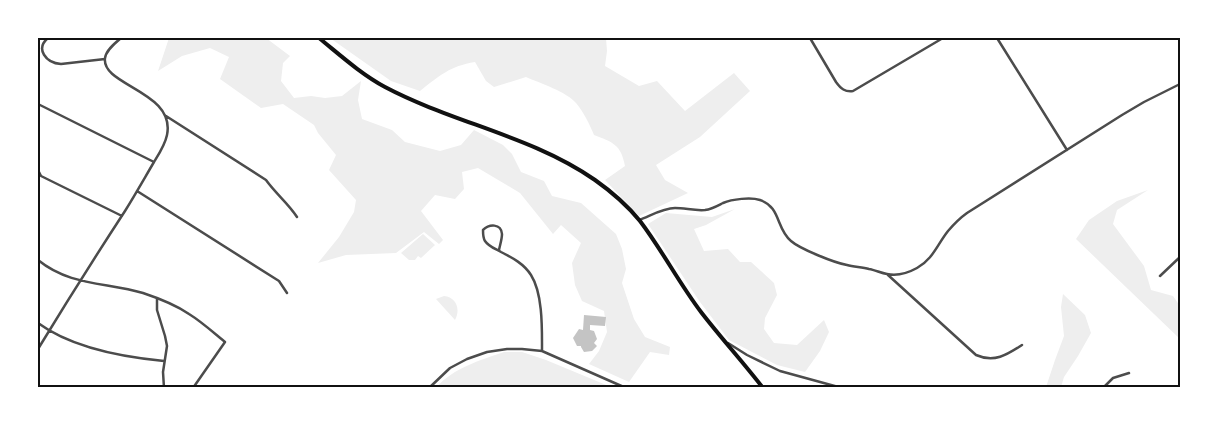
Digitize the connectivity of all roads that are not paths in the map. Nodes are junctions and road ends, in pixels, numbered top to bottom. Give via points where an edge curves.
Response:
1 (48, 38) edge
2 (121, 38) edge
3 (319, 38) edge
4 (810, 38) edge
5 (943, 38) edge
6 (996, 38) edge
7 (105, 59) junction
8 (1180, 84) edge
9 (38, 104) edge
10 (164, 115) junction
11 (1067, 150) junction
12 (154, 162) junction
13 (38, 170) edge
14 (137, 191) junction
15 (122, 216) junction
16 (297, 217) dead end
17 (639, 220) junction
18 (499, 250) junction
19 (1180, 257) edge
20 (38, 260) edge
21 (888, 274) junction
22 (1160, 276) dead end
23 (79, 281) junction
24 (288, 293) dead end
25 (158, 298) junction
26 (38, 323) edge
27 (49, 331) junction
28 (726, 342) junction
29 (1022, 345) dead end
30 (38, 349) edge
31 (542, 351) junction
32 (164, 361) junction
33 (1129, 373) dead end
34 (164, 388) edge
35 (193, 388) edge
36 (429, 388) edge
37 (626, 388) edge
38 (763, 388) edge
39 (842, 388) edge
40 (1103, 388) edge

1 - 7 street via 43,42 43,53 54,64
2 - 7 street via 108,50
3 - 17 main road via 385,87 532,146 573,166 609,190
4 - 5 street via 836,82 847,92
6 - 11 street
7 - 10 street via 115,77 149,97
8 - 11 street via 1144,102
9 - 12 street
10 - 12 street via 167,135
10 - 16 street via 266,180
11 - 21 street via 967,212 947,232 934,254 918,268 906,273
12 - 14 street
13 - 15 street via 41,176
14 - 15 street
14 - 24 street via 279,281
15 - 23 street
17 - 21 street via 673,208 706,210 724,202 757,199 773,209 785,234 800,247 837,262
17 - 28 main road via 700,311
18 - 18 street via 502,232 495,225 487,226 483,230 485,241
18 - 31 street via 524,266 537,286
19 - 22 street
20 - 23 street via 62,276
21 - 29 street via 976,355 990,359 1000,357
23 - 25 street
23 - 27 street
25 - 32 street via 157,310 167,346
25 - 35 street via 188,313 226,342
26 - 27 street
27 - 30 street
27 - 32 street via 89,347
28 - 38 main road
28 - 39 street via 780,371
31 - 36 street via 507,349 487,352 450,368
31 - 37 street
32 - 34 street
33 - 40 street via 1113,378

